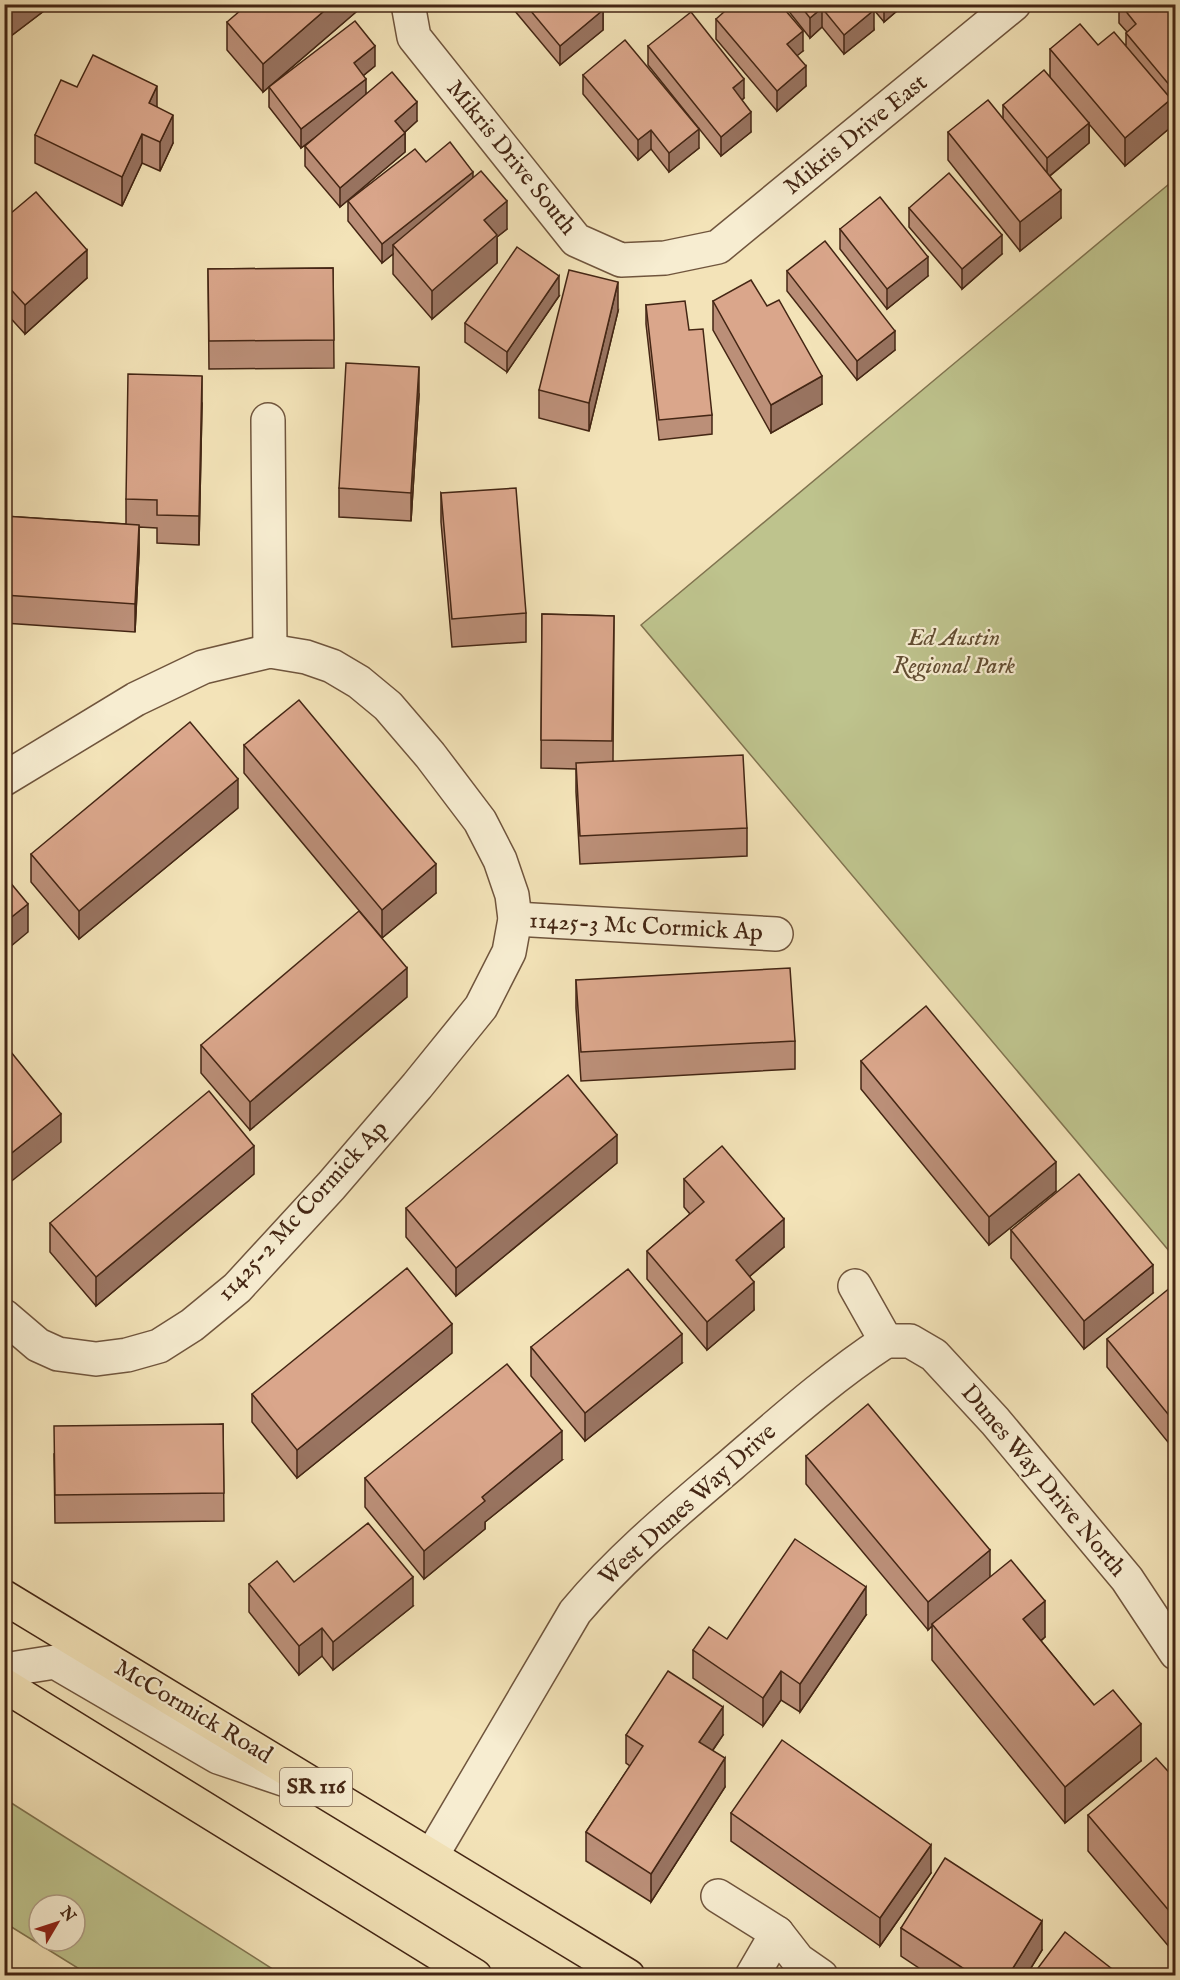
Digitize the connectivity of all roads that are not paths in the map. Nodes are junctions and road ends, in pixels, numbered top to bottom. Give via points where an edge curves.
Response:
1 (408, 4) edge
2 (1014, 4) edge
3 (692, 253) joint
4 (268, 420) dead end
5 (270, 651) junction
6 (4, 779) edge
7 (515, 919) junction
8 (776, 934) dead end
9 (855, 1286) dead end
10 (4, 1316) edge
11 (886, 1341) junction
12 (4, 1597) edge
13 (1176, 1653) edge
14 (4, 1670) edge
15 (4, 1685) edge
16 (326, 1793) junction
17 (432, 1856) junction
18 (718, 1896) dead end
19 (777, 1933) junction
20 (475, 1976) edge
21 (628, 1976) edge
22 (752, 1976) edge
23 (821, 1976) edge

1 - 3 street, Mikris Drive South via 414,38 576,240 621,260
2 - 3 street, Mikris Drive East via 718,247
4 - 5 street
5 - 6 street via 203,667 136,699
5 - 7 street, 11425-2 Mc Cormick Ap via 332,666 388,706 480,821 500,860 512,895
7 - 8 street, 11425-3 Mc Cormick Ap
7 - 10 street, 11425-2 Mc Cormick Ap via 510,952 481,1007 331,1186 237,1288 192,1325 159,1346 96,1359 58,1354 38,1345
9 - 11 street
11 - 13 street, Dunes Way Drive North via 910,1341 934,1355 988,1412 1127,1579
11 - 17 street, West Dunes Way Drive via 809,1398 603,1579 575,1612
12 - 16 main road, McCormick Road / SR 116
14 - 16 street via 55,1662 218,1757
15 - 20 main road
16 - 17 main road, McCormick Road / SR 116
17 - 21 main road, McCormick Road / SR 116
18 - 19 street
19 - 22 street
19 - 23 street via 798,1960

